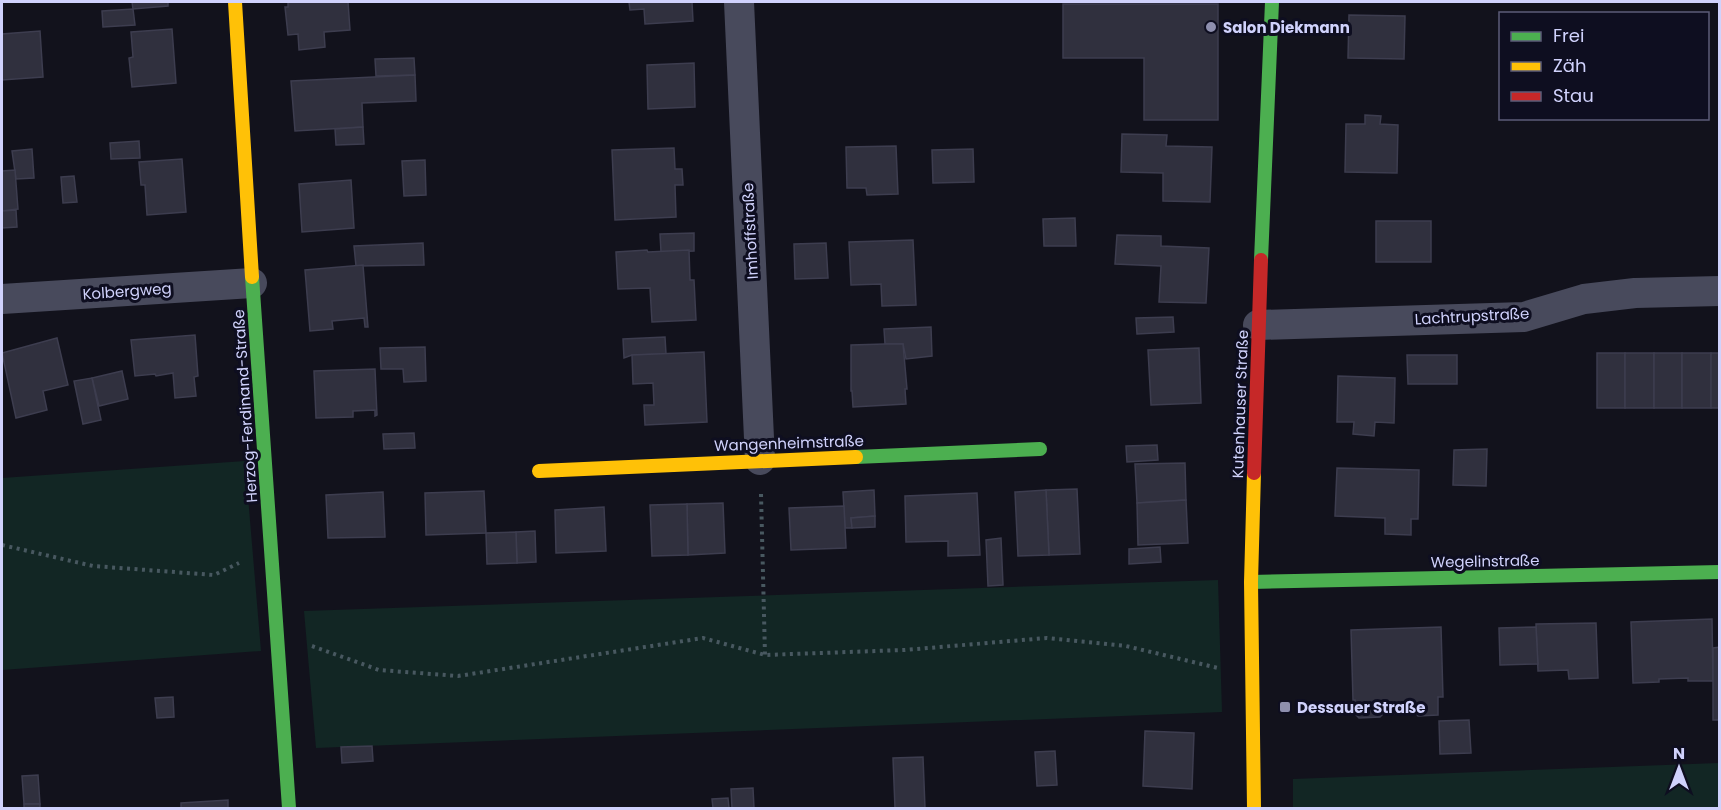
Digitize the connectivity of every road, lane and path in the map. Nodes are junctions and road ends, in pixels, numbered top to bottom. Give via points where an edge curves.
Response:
1 (235, 2) edge
2 (739, 2) edge
3 (1272, 2) edge
4 (252, 283) junction
5 (1719, 291) edge
6 (2, 298) edge
7 (1258, 325) junction
8 (1040, 449) dead end
9 (760, 460) junction
10 (539, 471) dead end
11 (2, 545) edge
12 (272, 547) junction
13 (1719, 572) edge
14 (1251, 582) junction
15 (278, 634) junction
16 (765, 654) junction
17 (1251, 676) junction
18 (289, 808) edge
19 (1254, 808) edge

1 - 4 street, Herzog-Ferdinand-Straße
2 - 9 street, Imhoffstraße
3 - 7 street, Kutenhauser Straße
4 - 6 street, Kolbergweg
4 - 12 street, Herzog-Ferdinand-Straße
5 - 7 street, Lachtrupstraße via 1584,299 1524,317
7 - 14 street, Kutenhauser Straße
8 - 9 street, Wangenheimstraße
9 - 10 street, Wangenheimstraße
9 - 16 path
11 - 12 path via 93,566 214,575
12 - 15 street, Herzog-Ferdinand-Straße
13 - 14 street, Wegelinstraße
14 - 17 street, Kutenhauser Straße
15 - 16 path via 379,670 458,676 703,638
15 - 18 street, Herzog-Ferdinand-Straße
16 - 17 path via 904,651 1047,638 1126,646
17 - 19 street, Kutenhauser Straße

